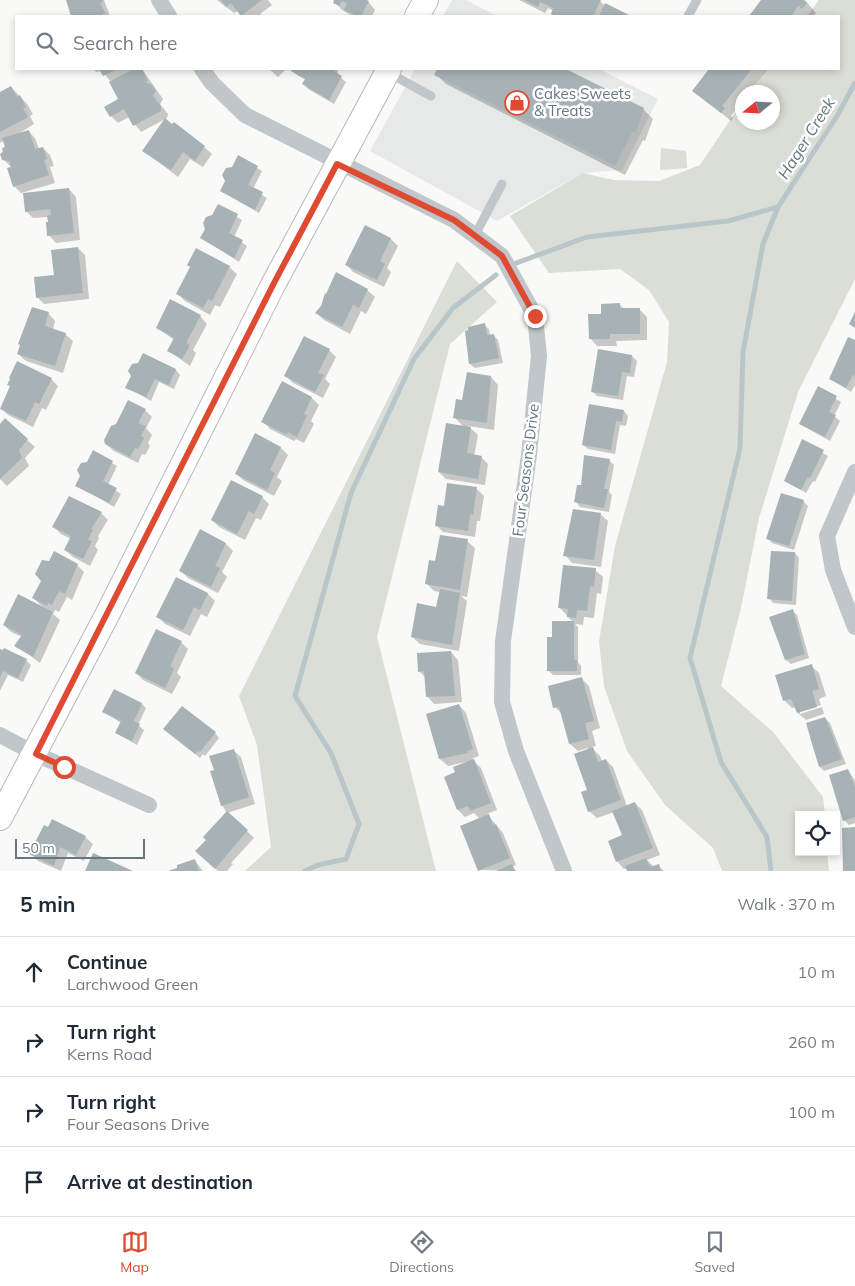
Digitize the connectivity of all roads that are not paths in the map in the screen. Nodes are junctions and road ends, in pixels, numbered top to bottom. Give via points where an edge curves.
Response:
1 (159, 0) edge
2 (426, 0) edge
3 (697, 0) edge
4 (168, 15) edge
5 (418, 15) edge
6 (689, 15) edge
7 (203, 70) edge
8 (388, 70) edge
9 (431, 96) dead end
10 (337, 164) junction
11 (502, 184) dead end
12 (475, 236) junction
13 (855, 472) edge
14 (855, 627) edge
15 (0, 735) edge
16 (36, 754) junction
17 (148, 805) dead end
18 (0, 818) edge
19 (564, 871) edge

1 - 4 street
2 - 5 street
3 - 6 lane
7 - 10 street, Four Seasons Drive via 245,116
8 - 9 lane
8 - 10 street
10 - 12 street, Four Seasons Drive via 454,220
10 - 16 street
11 - 12 lane
12 - 19 street, Four Seasons Drive via 502,256 535,316 539,356 504,641 502,702 516,751
13 - 14 street via 827,536 833,570
15 - 16 street
16 - 17 street
16 - 18 street

